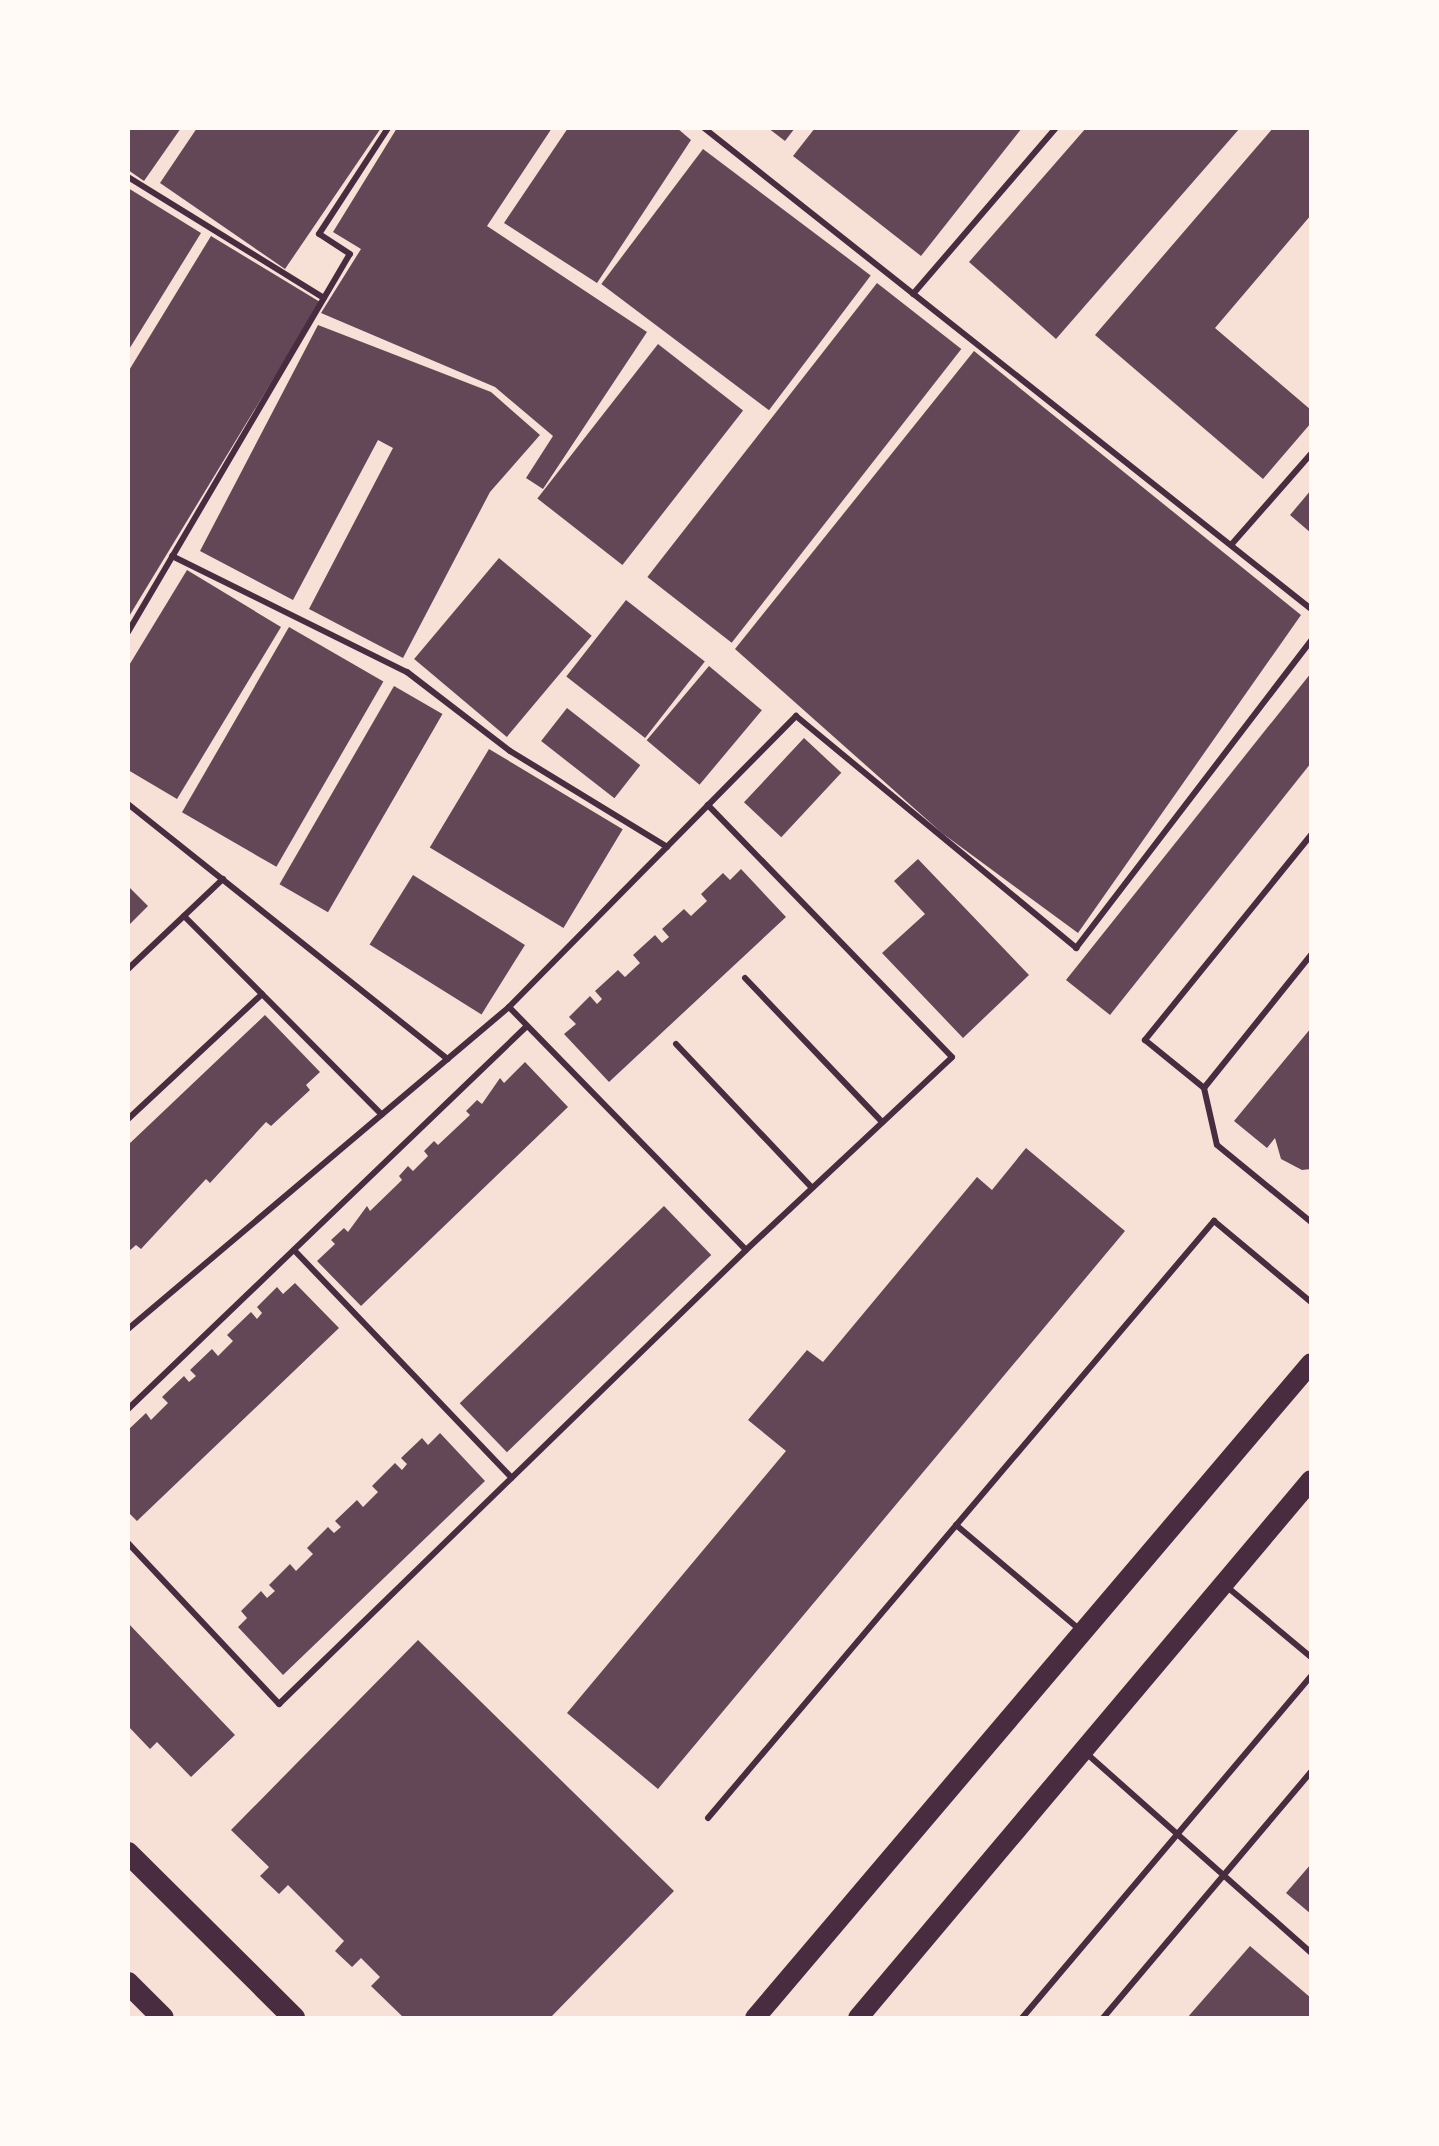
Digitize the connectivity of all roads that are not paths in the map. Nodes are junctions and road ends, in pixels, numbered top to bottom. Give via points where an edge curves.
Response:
1 (388, 128) edge
2 (704, 128) edge
3 (1056, 128) edge
4 (128, 177) edge
5 (913, 294) junction
6 (324, 298) junction
7 (1311, 454) edge
8 (1231, 545) junction
9 (172, 556) junction
10 (1311, 609) edge
11 (128, 632) edge
12 (1311, 641) edge
13 (128, 804) edge
14 (708, 805) junction
15 (1311, 835) edge
16 (667, 847) junction
17 (223, 879) junction
18 (184, 916) junction
19 (1311, 955) edge
20 (128, 969) edge
21 (745, 978) dead end
22 (262, 994) junction
23 (509, 1007) junction
24 (527, 1026) junction
25 (676, 1044) dead end
26 (448, 1059) junction
27 (1204, 1088) junction
28 (382, 1115) junction
29 (128, 1119) edge
30 (882, 1122) junction
31 (812, 1188) junction
32 (1311, 1222) edge
33 (294, 1250) junction
34 (746, 1250) junction
35 (1311, 1302) edge
36 (128, 1329) edge
37 (1311, 1363) edge
38 (128, 1409) edge
39 (512, 1478) junction
40 (1311, 1480) edge
41 (956, 1525) junction
42 (128, 1543) edge
43 (1224, 1583) junction
44 (1082, 1632) junction
45 (1311, 1657) edge
46 (1311, 1676) edge
47 (1083, 1751) junction
48 (1311, 1772) edge
49 (708, 1818) dead end
50 (1177, 1834) junction
51 (128, 1853) edge
52 (1223, 1875) junction
53 (1311, 1953) edge
54 (128, 1983) edge
55 (163, 2018) edge
56 (294, 2018) edge
57 (755, 2018) edge
58 (858, 2018) edge
59 (1022, 2018) edge
60 (1103, 2018) edge

1 - 6 lane via 319,234 350,254
2 - 5 lane
3 - 5 lane
4 - 6 lane
5 - 8 lane
6 - 9 lane
7 - 8 lane
8 - 10 lane
9 - 11 lane
9 - 16 lane via 407,672 510,751
12 - 14 lane via 1076,948 796,716
13 - 17 lane
14 - 16 lane
14 - 30 lane via 952,1057
15 - 27 lane via 1145,1040
16 - 23 lane
17 - 18 lane
17 - 26 lane
18 - 20 lane
18 - 22 lane
19 - 27 lane
21 - 30 lane
22 - 28 lane
22 - 29 lane
23 - 24 lane
23 - 26 lane
24 - 33 lane
24 - 34 lane
25 - 31 lane
26 - 28 lane
27 - 32 lane via 1217,1145
28 - 36 lane
30 - 31 lane
31 - 34 lane
33 - 38 lane
33 - 39 lane
34 - 39 lane
35 - 41 lane via 1214,1221
37 - 44 main road
39 - 42 lane via 279,1704
40 - 43 main road
41 - 44 lane
41 - 49 lane
43 - 45 lane
43 - 47 main road
44 - 57 main road
46 - 50 lane
47 - 50 lane
47 - 58 main road
48 - 52 lane
50 - 52 lane
50 - 59 lane
51 - 56 highway
52 - 53 lane
52 - 60 lane
54 - 55 highway

